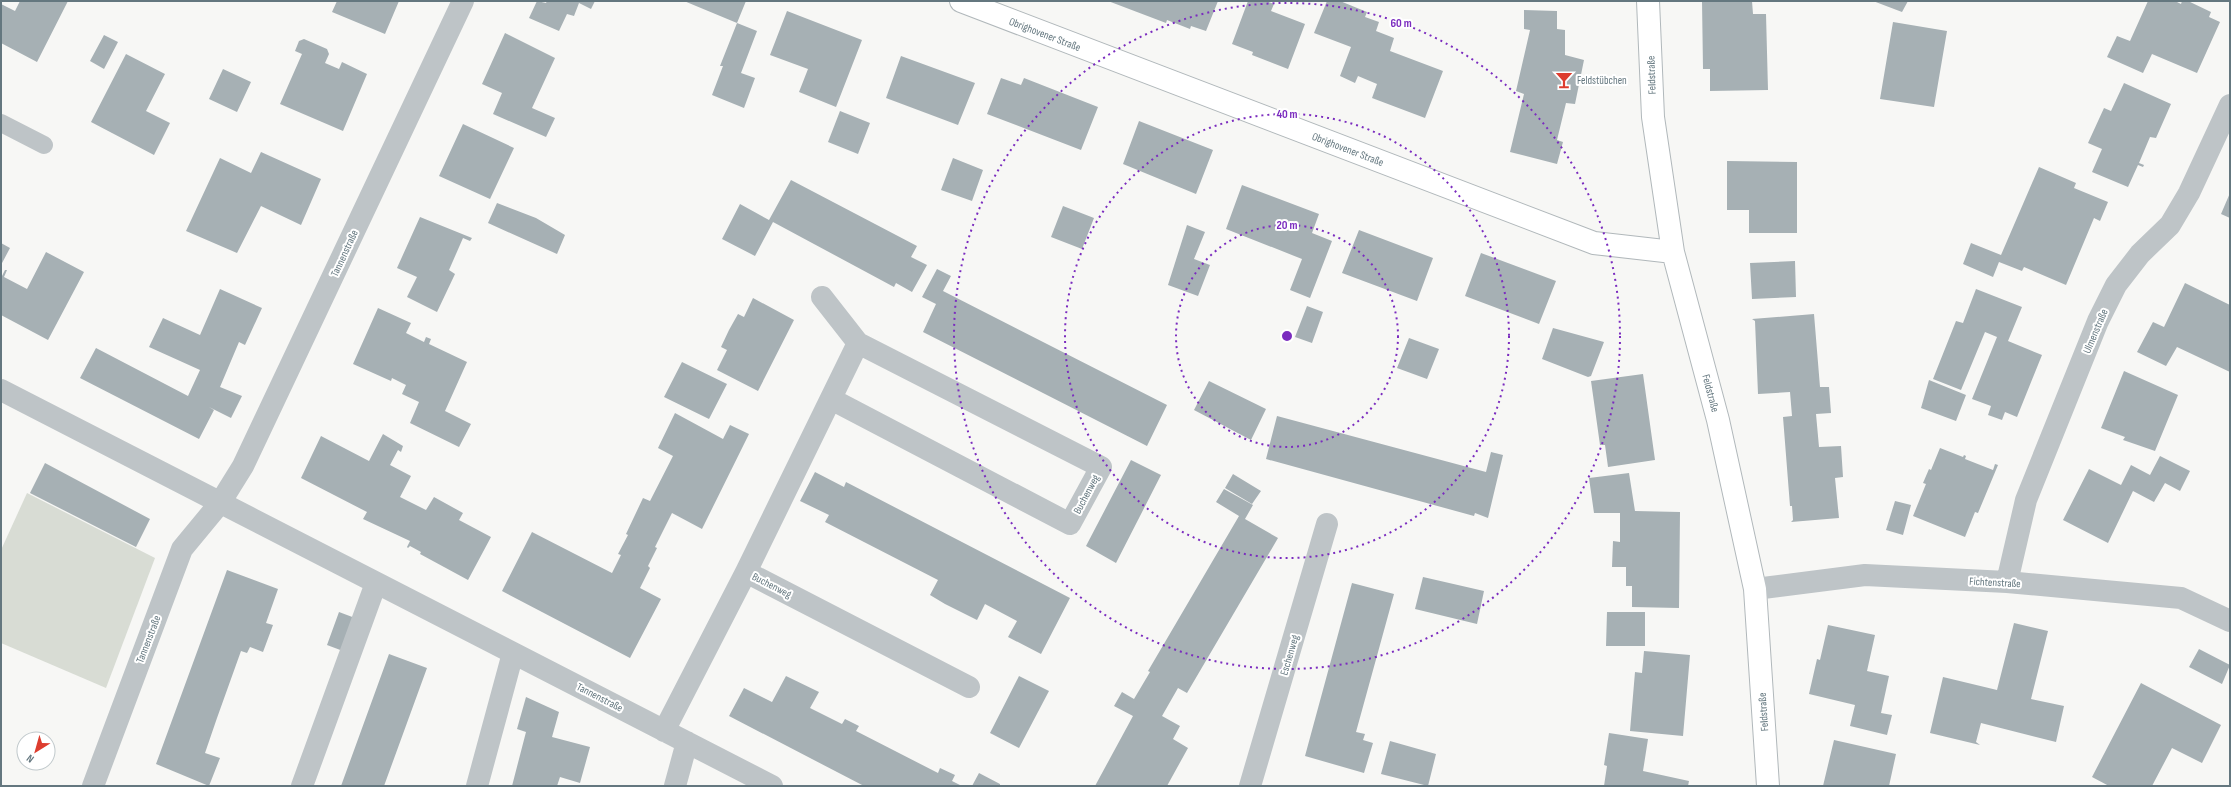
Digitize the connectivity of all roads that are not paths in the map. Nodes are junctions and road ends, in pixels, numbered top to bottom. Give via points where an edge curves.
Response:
1 (463, 1) edge
2 (961, 1) edge
3 (1648, 1) edge
4 (990, 6) edge
5 (2230, 105) edge
6 (1, 123) edge
7 (44, 145) dead end
8 (1673, 252) junction
9 (822, 296) dead end
10 (858, 343) junction
11 (1, 390) edge
12 (831, 399) junction
13 (220, 503) junction
14 (1327, 524) dead end
15 (746, 572) junction
16 (2006, 582) junction
17 (376, 583) junction
18 (1755, 589) junction
19 (2230, 622) edge
20 (513, 653) junction
21 (969, 687) dead end
22 (664, 730) junction
23 (687, 742) junction
24 (93, 786) edge
25 (302, 786) edge
26 (477, 786) edge
27 (675, 786) edge
28 (772, 786) edge
29 (1250, 786) edge
30 (1768, 786) edge

1 - 13 street, Tannenstraße via 243,466
2 - 4 street, Obrighovener Straße
3 - 8 street, Feldstraße via 1653,116
4 - 8 street, Obrighovener Straße via 1594,243
5 - 16 street, Ulmenstraße via 2189,193 2170,225 2140,254 2116,285 2098,322 2026,500
6 - 7 lane
8 - 18 street, Feldstraße via 1718,420
9 - 10 street, Buchenweg
10 - 12 street, Buchenweg
10 - 12 street, Buchenweg via 1101,466 1070,524
11 - 13 street, Tannenstraße
12 - 15 street, Buchenweg
13 - 17 street, Tannenstraße
13 - 24 street, Tannenstraße via 182,549
14 - 29 street, Eschenweg
15 - 21 street, Buchenweg
15 - 22 street, Buchenweg
16 - 18 street, Fichtenstraße via 1865,576
16 - 19 street, Fichtenstraße via 2181,598
17 - 20 street, Tannenstraße
17 - 25 street
18 - 30 street, Feldstraße
20 - 22 street, Tannenstraße
20 - 26 street
22 - 23 street, Tannenstraße
23 - 27 street
23 - 28 street, Tannenstraße

